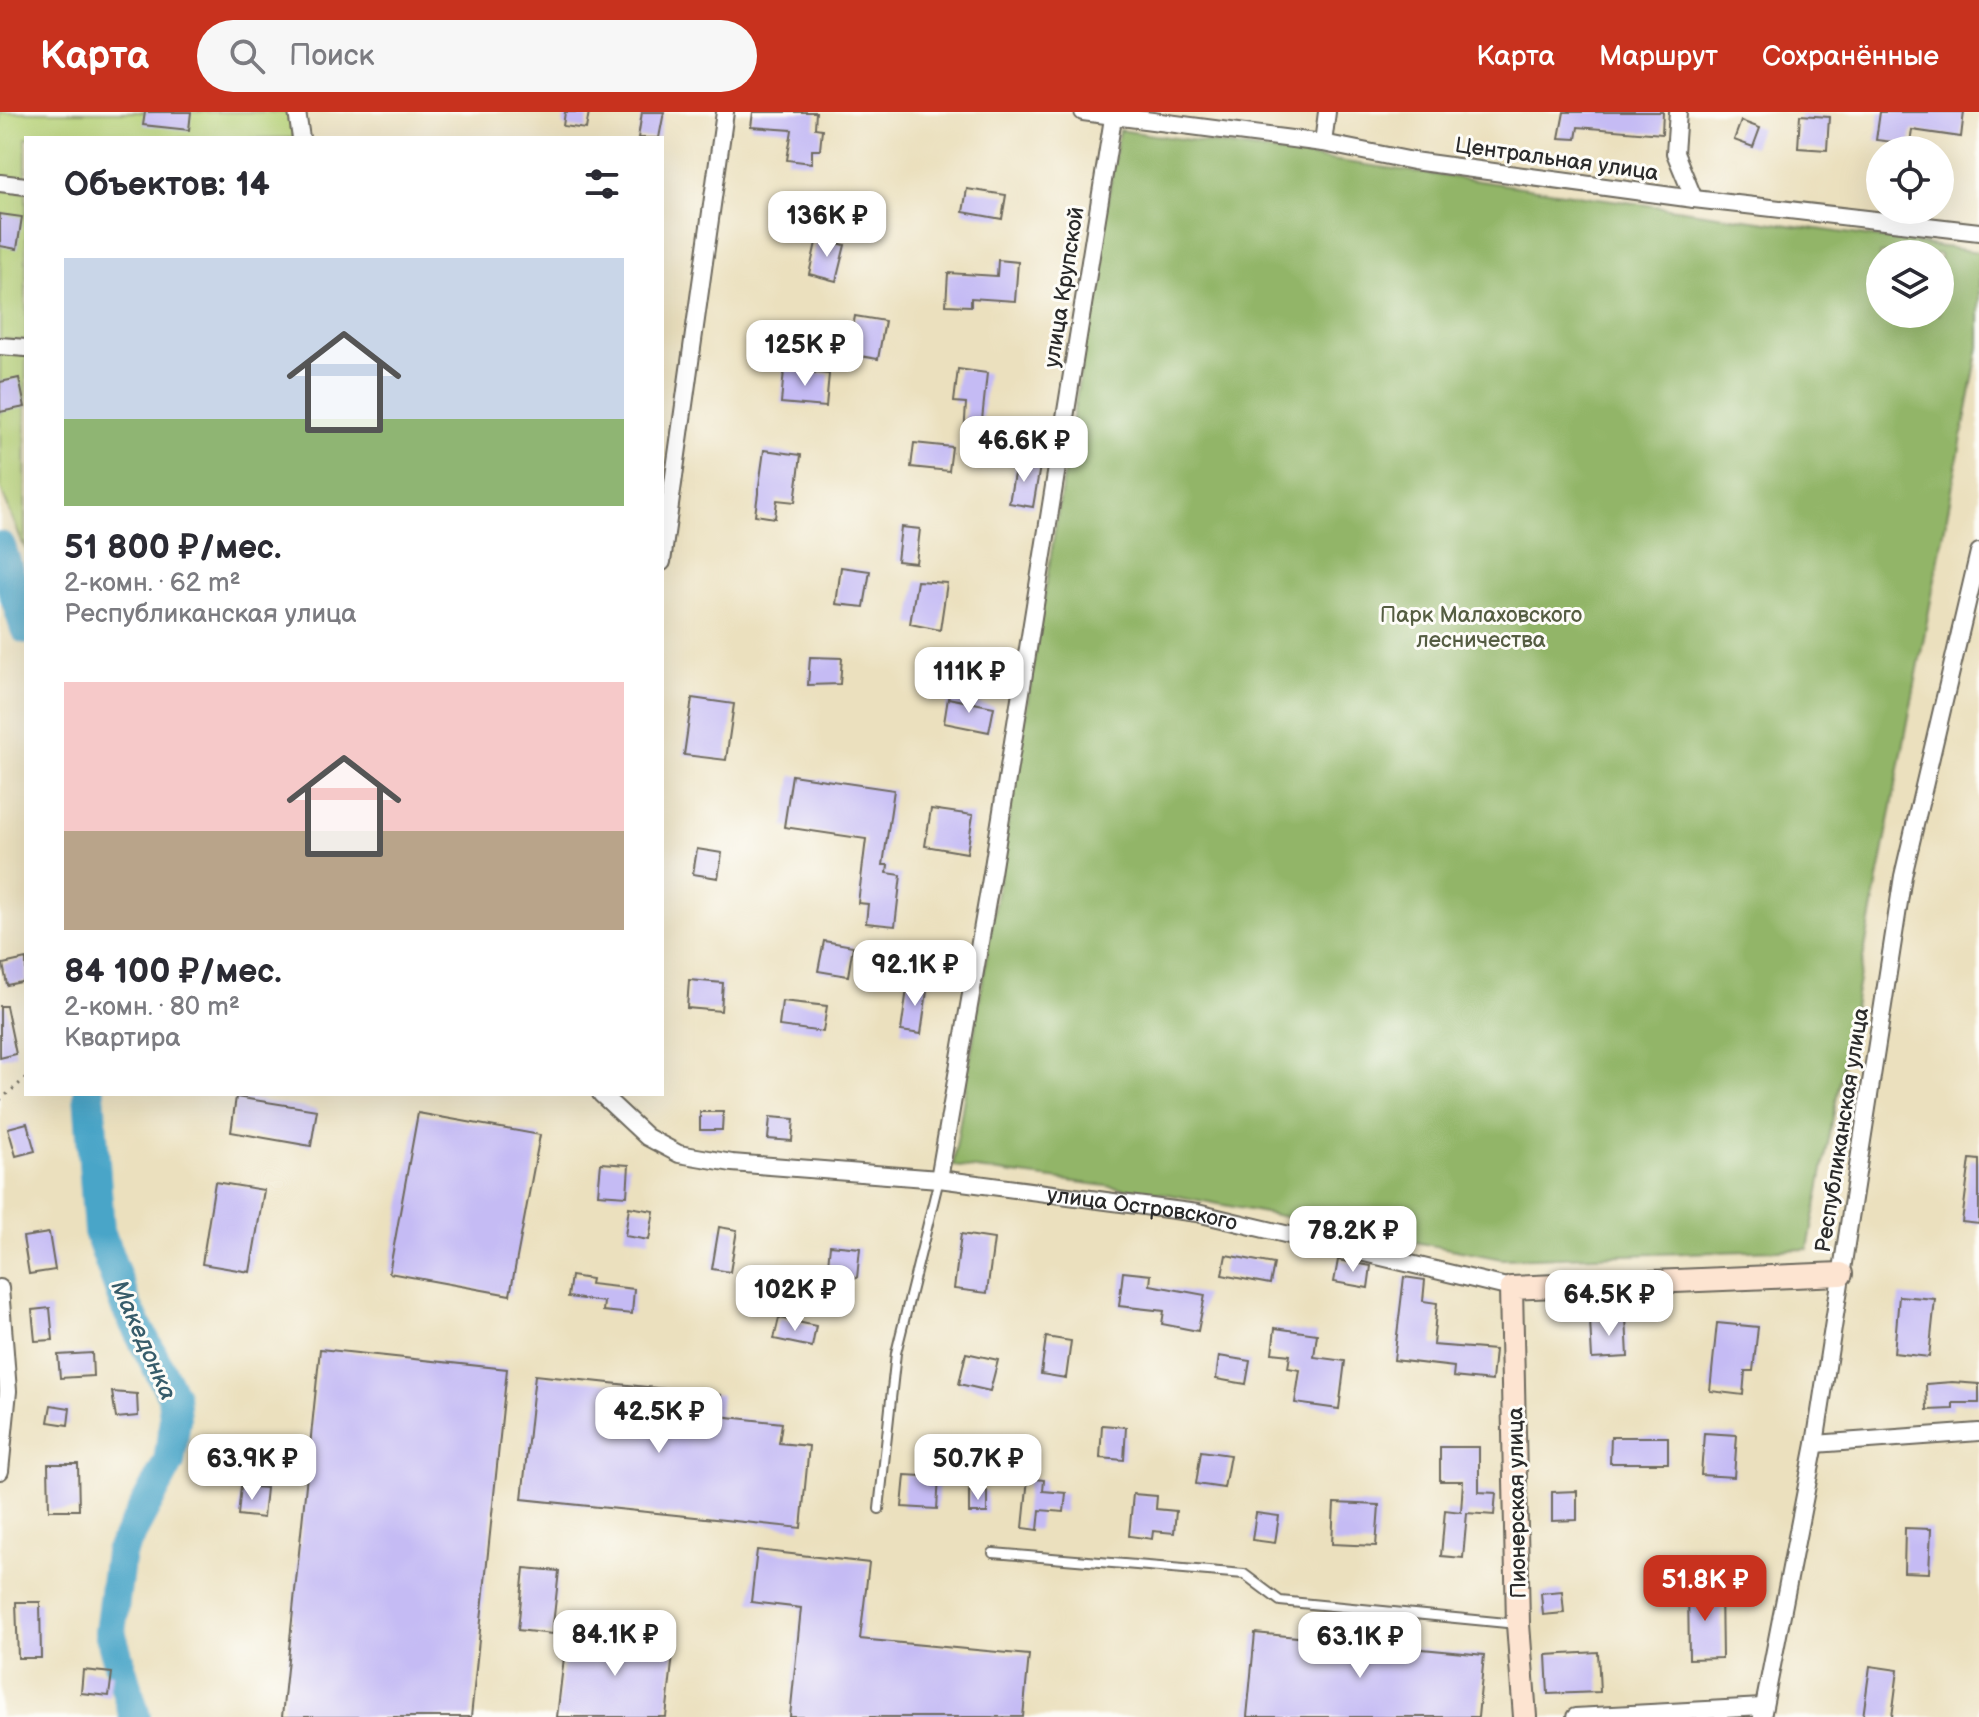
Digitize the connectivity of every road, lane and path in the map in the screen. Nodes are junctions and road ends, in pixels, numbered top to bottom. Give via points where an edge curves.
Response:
1 (297, 112) edge
2 (725, 112) edge
3 (1083, 112) edge
4 (1327, 112) edge
5 (1678, 112) edge
6 (1113, 114) edge
7 (301, 136) edge
8 (1323, 143) junction
9 (0, 183) edge
10 (24, 186) edge
11 (1694, 199) junction
12 (1979, 232) edge
13 (0, 346) edge
14 (24, 348) edge
15 (664, 548) edge
16 (1979, 552) edge
17 (24, 1080) edge
18 (603, 1096) edge
19 (0, 1100) edge
20 (939, 1179) junction
21 (1841, 1274) junction
22 (0, 1288) edge
23 (1511, 1288) junction
24 (1979, 1432) edge
25 (1815, 1444) junction
26 (0, 1471) edge
27 (879, 1509) dead end
28 (993, 1553) dead end
29 (1518, 1624) junction
30 (1762, 1712) edge
31 (1525, 1717) edge
32 (1575, 1717) edge

1 - 7 street
2 - 15 street
3 - 6 street, Центральная улица
4 - 8 street
5 - 11 street via 1675,153
6 - 8 street, Центральная улица
6 - 20 street, улица Крупской
8 - 11 street, Центральная улица via 1413,161
9 - 10 street
11 - 12 street, Центральная улица
13 - 14 street
16 - 21 street, Республиканская улица via 1903,876
17 - 19 path
18 - 20 street, улица Островского via 647,1137 679,1154
20 - 23 street, улица Островского via 1197,1213
20 - 27 lane via 896,1353
21 - 23 street, улица Островского
21 - 25 street, Республиканская улица
22 - 26 street via 8,1391
23 - 29 street, Пионерская улица
24 - 25 street
25 - 30 street, Республиканская улица
28 - 29 lane via 1244,1574 1280,1601
29 - 31 street, Пионерская улица
30 - 32 street

